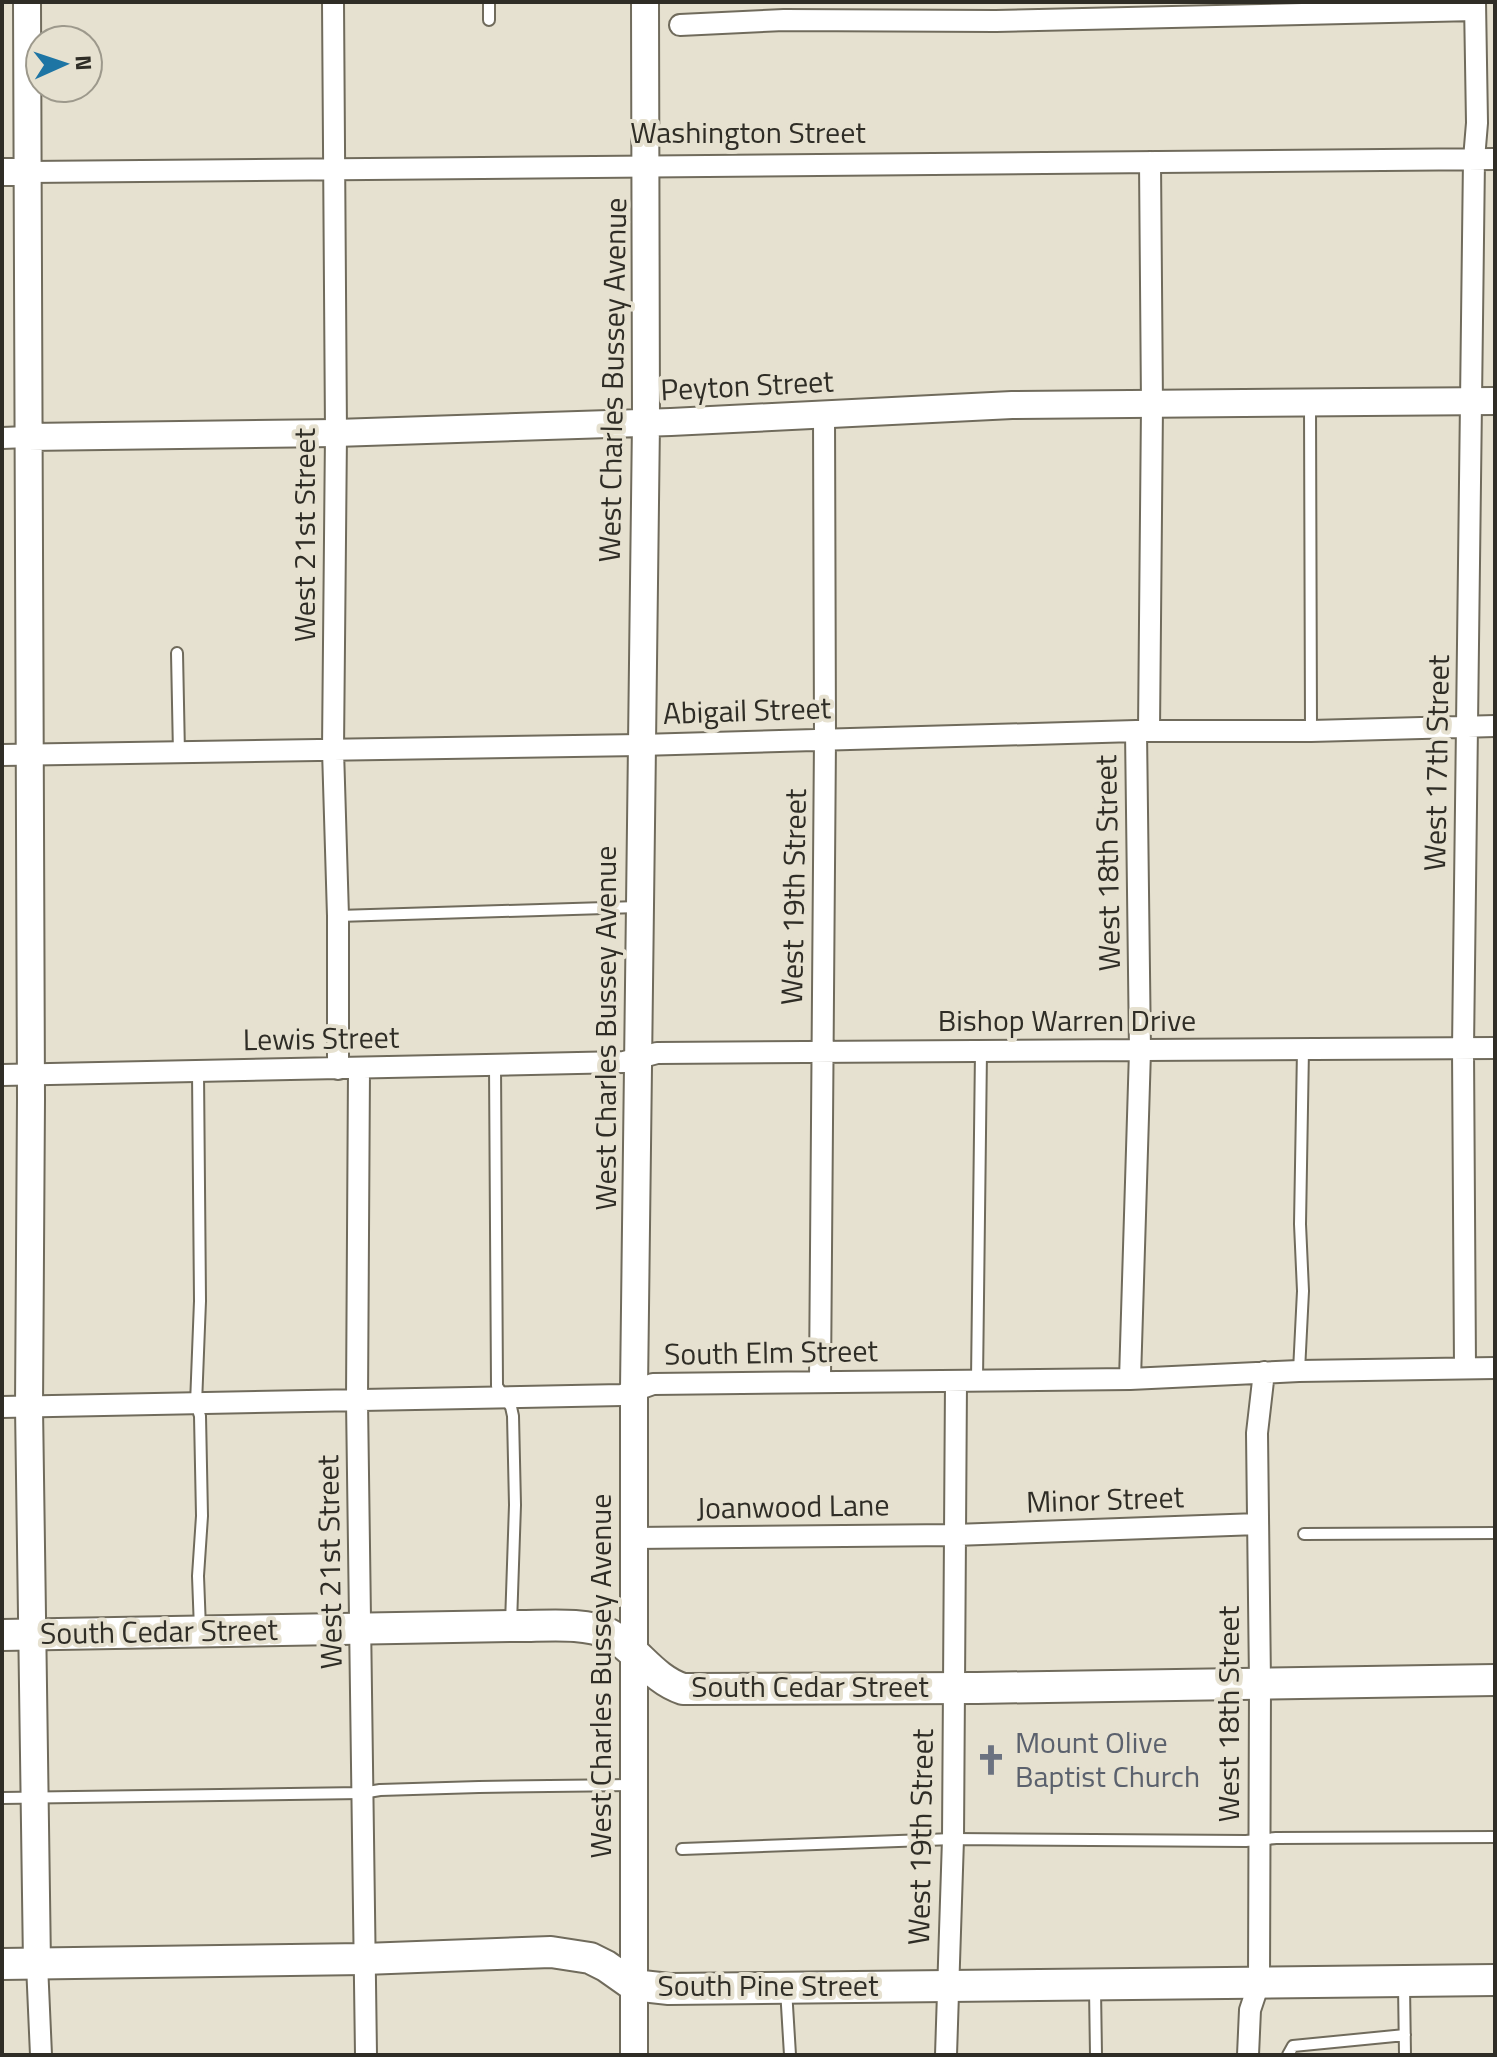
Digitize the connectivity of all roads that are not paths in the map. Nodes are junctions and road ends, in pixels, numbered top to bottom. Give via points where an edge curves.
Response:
1 (27, 2) edge
2 (333, 2) edge
3 (489, 2) edge
4 (645, 2) edge
5 (1475, 6) edge
6 (795, 11) edge
7 (489, 20) dead end
8 (680, 25) dead end
9 (1474, 159) junction
10 (1495, 159) edge
11 (1150, 162) junction
12 (647, 166) junction
13 (334, 169) junction
14 (15, 172) edge
15 (1484, 402) edge
16 (1310, 403) junction
17 (1152, 405) junction
18 (824, 414) junction
19 (646, 422) junction
20 (336, 433) junction
21 (15, 438) edge
22 (177, 653) dead end
23 (1468, 726) junction
24 (1495, 726) edge
25 (1143, 731) junction
26 (1311, 731) junction
27 (825, 738) junction
28 (640, 745) junction
29 (333, 750) junction
30 (179, 754) junction
31 (2, 755) edge
32 (29, 756) junction
33 (640, 907) junction
34 (338, 916) junction
35 (1495, 1048) edge
36 (1303, 1049) junction
37 (1463, 1049) junction
38 (981, 1051) junction
39 (1140, 1051) junction
40 (823, 1052) junction
41 (640, 1056) junction
42 (495, 1064) junction
43 (348, 1069) junction
44 (198, 1072) junction
45 (31, 1074) junction
46 (2, 1075) edge
47 (1465, 1368) junction
48 (1495, 1368) edge
49 (1299, 1371) junction
50 (1264, 1372) junction
51 (1130, 1379) junction
52 (820, 1380) junction
53 (977, 1380) junction
54 (956, 1381) junction
55 (634, 1389) junction
56 (503, 1396) junction
57 (357, 1401) junction
58 (196, 1404) junction
59 (2, 1407) edge
60 (29, 1407) junction
61 (1258, 1524) junction
62 (1495, 1533) edge
63 (1304, 1534) dead end
64 (954, 1535) junction
65 (633, 1538) junction
66 (511, 1626) junction
67 (361, 1629) junction
68 (200, 1631) junction
69 (34, 1634) junction
70 (2, 1635) edge
71 (633, 1652) junction
72 (1495, 1680) edge
73 (1260, 1682) junction
74 (955, 1688) junction
75 (633, 1785) junction
76 (362, 1793) junction
77 (2, 1798) edge
78 (35, 1799) junction
79 (1495, 1837) edge
80 (953, 1839) junction
81 (1259, 1841) junction
82 (682, 1849) dead end
83 (364, 1959) junction
84 (2, 1964) edge
85 (37, 1964) junction
86 (1495, 1980) edge
87 (1404, 1981) junction
88 (1259, 1983) junction
89 (633, 1985) junction
90 (1095, 1985) junction
91 (947, 1987) junction
92 (786, 1989) junction
93 (1405, 2032) junction
94 (41, 2055) edge
95 (366, 2055) edge
96 (634, 2055) edge
97 (790, 2055) edge
98 (946, 2055) edge
99 (1096, 2055) edge
100 (1248, 2055) edge
101 (1288, 2055) edge
102 (1405, 2055) edge

1 - 14 street
2 - 13 street, West 21st Street
3 - 7 lane
4 - 12 street, West Charles Bussey Avenue
5 - 6 street via 996,21
5 - 9 street, West 17th Street
6 - 8 street
9 - 10 street, Washington Street
9 - 11 street, Washington Street
9 - 15 street, West 17th Street
11 - 12 street, Washington Street
11 - 17 street, West 18th Street
12 - 13 street, Washington Street
12 - 19 street, West Charles Bussey Avenue
13 - 14 street, Washington Street
13 - 20 street, West 21st Street
14 - 21 street
15 - 16 street, Peyton Street
15 - 23 street, West 17th Street
16 - 17 street, Peyton Street
16 - 26 lane
17 - 18 street, Peyton Street
17 - 25 street, West 18th Street
18 - 19 street, Peyton Street
18 - 27 street, West 19th Street
19 - 20 street, Peyton Street
19 - 28 street, West Charles Bussey Avenue
20 - 21 street, Peyton Street
20 - 29 street, West 21st Street
21 - 32 street
22 - 30 lane
23 - 24 street, Abigail Street
23 - 26 street, Abigail Street
23 - 37 street, West 17th Street
25 - 26 street, Abigail Street
25 - 27 street, Abigail Street
25 - 39 street, West 18th Street
27 - 28 street, Abigail Street
27 - 40 street, West 19th Street
28 - 29 street, Abigail Street
28 - 33 street, West Charles Bussey Avenue
29 - 30 street, Abigail Street
29 - 34 street, West 21st Street
30 - 32 street, Abigail Street
31 - 32 street, Abigail Street
32 - 45 street
33 - 34 lane
33 - 41 street, West Charles Bussey Avenue
34 - 43 street, West 21st Street
35 - 37 street, Bishop Warren Drive
36 - 37 street, Bishop Warren Drive
36 - 39 street, Bishop Warren Drive
36 - 49 lane
37 - 47 street, West 17th Street
38 - 39 street, Bishop Warren Drive
38 - 40 street, Bishop Warren Drive
38 - 53 lane
39 - 51 street, West 18th Street
40 - 41 street, Bishop Warren Drive
40 - 52 street, West 19th Street
41 - 42 street, Lewis Street via 624,1062
41 - 55 street, West Charles Bussey Avenue
42 - 43 street, Lewis Street
42 - 56 lane via 497,1386
43 - 44 street, Lewis Street
43 - 57 street, West 21st Street
44 - 45 street, Lewis Street
44 - 58 lane
45 - 46 street, Lewis Street
45 - 60 street
47 - 48 street, South Elm Street
47 - 49 street, South Elm Street
49 - 50 street, South Elm Street
50 - 51 street, South Elm Street
50 - 61 street, West 18th Street via 1257,1433
51 - 53 street, South Elm Street
52 - 54 street, South Elm Street
52 - 55 street, South Elm Street via 653,1384
53 - 54 street, South Elm Street
54 - 64 street, West 19th Street
55 - 56 street, South Elm Street via 622,1395
55 - 65 street, West Charles Bussey Avenue
56 - 57 street, South Elm Street
56 - 66 lane via 513,1416
57 - 58 street, South Elm Street
57 - 67 street, West 21st Street
58 - 60 street, South Elm Street
58 - 68 lane via 202,1516
59 - 60 street, South Elm Street
60 - 69 street
61 - 64 street, Minor Street
61 - 73 street, West 18th Street
62 - 63 lane
64 - 65 street, Joanwood Lane
64 - 74 street, West 19th Street
65 - 71 street, West Charles Bussey Avenue
66 - 67 main road, South Cedar Street
66 - 71 main road, South Cedar Street via 592,1628
67 - 68 main road, South Cedar Street
67 - 76 street, West 21st Street
68 - 69 main road, South Cedar Street
69 - 70 main road, South Cedar Street
69 - 78 street
71 - 74 main road, South Cedar Street via 667,1684 683,1689
71 - 75 street, West Charles Bussey Avenue
72 - 73 main road, South Cedar Street
73 - 74 main road, South Cedar Street
73 - 81 street, West 18th Street
74 - 80 street, West 19th Street
75 - 76 lane
75 - 89 street, West Charles Bussey Avenue
76 - 78 lane
76 - 83 street, West 21st Street
77 - 78 lane
78 - 85 street
79 - 81 lane
80 - 81 lane
80 - 82 lane
80 - 91 street, West 19th Street
81 - 88 street, West 18th Street
83 - 85 main road, South Pine Street
83 - 89 main road, South Pine Street via 551,1952 590,1958
83 - 95 street, West 21st Street
84 - 85 main road, South Pine Street
85 - 94 street
86 - 87 main road, South Pine Street
87 - 88 main road, South Pine Street
87 - 93 lane
88 - 90 main road, South Pine Street
88 - 100 street, West 18th Street via 1250,2010
89 - 92 main road, South Pine Street
89 - 96 street, West Charles Bussey Avenue
90 - 91 main road, South Pine Street
90 - 99 lane
91 - 92 main road, South Pine Street
91 - 98 street, West 19th Street
92 - 97 lane
93 - 101 lane via 1293,2046
93 - 102 lane

